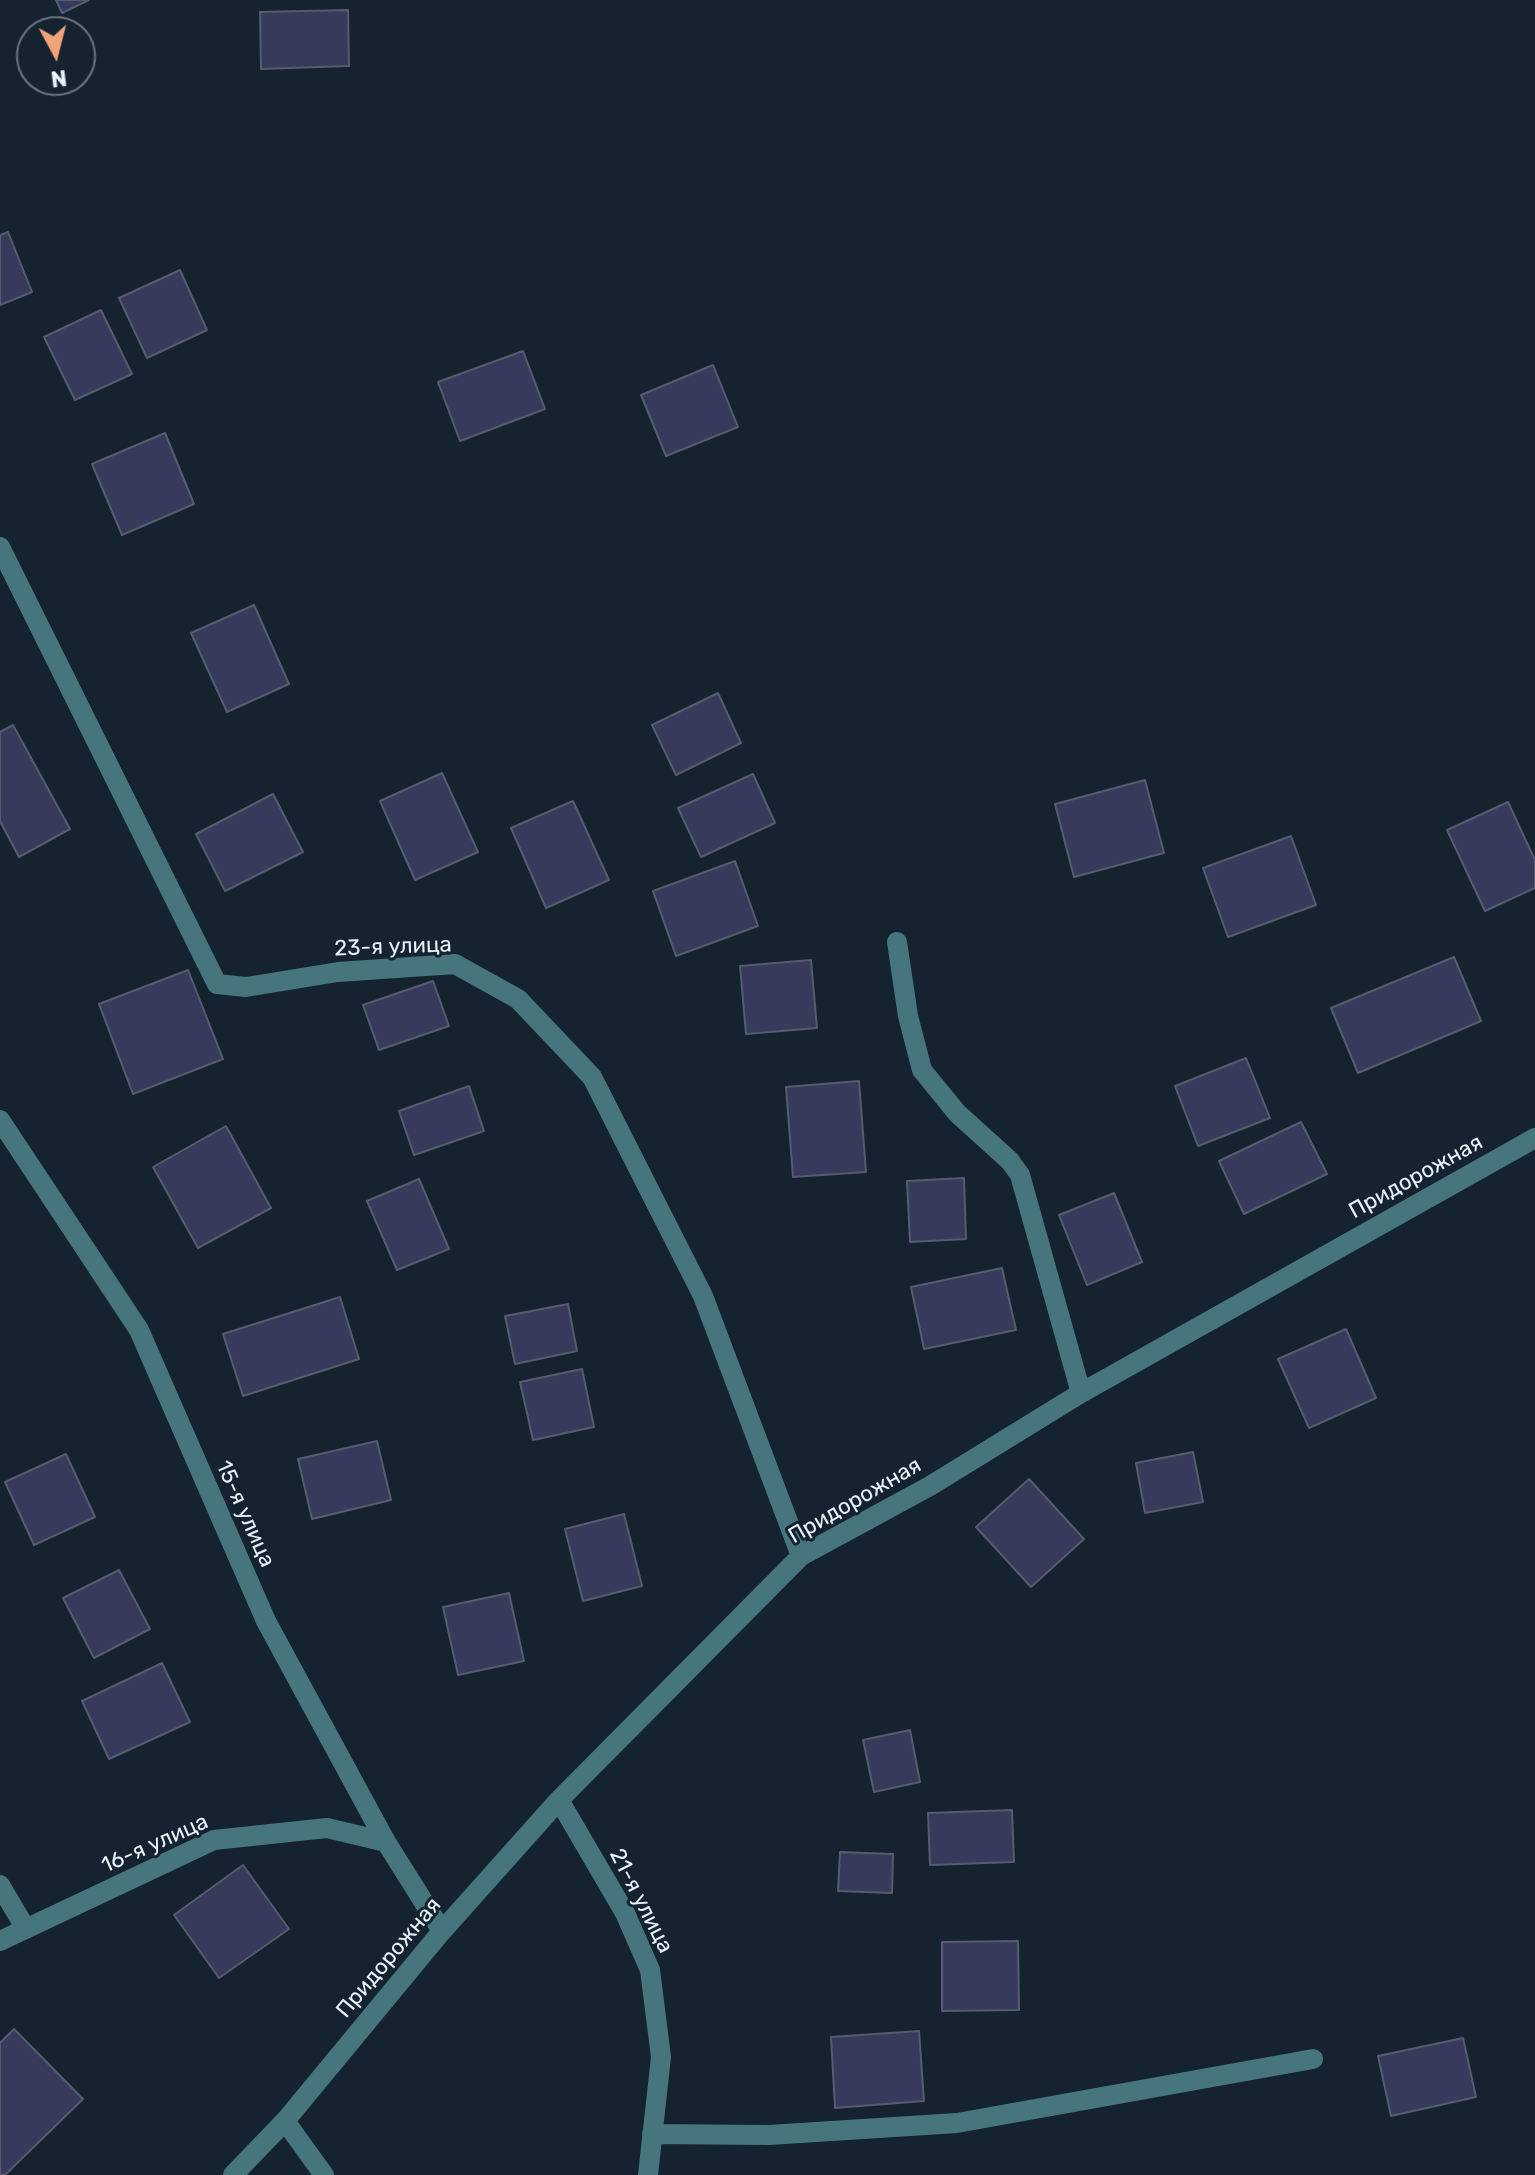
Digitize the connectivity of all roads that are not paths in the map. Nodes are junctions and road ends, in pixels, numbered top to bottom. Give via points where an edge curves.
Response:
1 (0, 547) edge
2 (897, 942) dead end
3 (0, 1120) edge
4 (1535, 1138) edge
5 (1081, 1393) junction
6 (801, 1556) junction
7 (559, 1800) junction
8 (386, 1842) junction
9 (0, 1885) edge
10 (26, 1929) junction
11 (442, 1931) junction
12 (0, 1941) edge
13 (1313, 2059) dead end
14 (285, 2121) junction
15 (652, 2134) junction
16 (233, 2175) edge
17 (324, 2175) edge
18 (648, 2175) edge

1 - 6 street, 23-я улица via 217,984 246,987 338,972 455,964 518,999 592,1077 703,1296
2 - 5 street via 922,1070 1020,1175
3 - 8 street, 15-я улица via 139,1330 266,1621
4 - 5 street, Придорожная
5 - 6 street, Придорожная via 930,1486
6 - 7 street, Придорожная
7 - 11 street, Придорожная
7 - 15 street, 21-я улица via 625,1913 650,1970 661,2057
8 - 10 street, 16-я улица via 327,1828 214,1840
8 - 11 street, 15-я улица
9 - 10 street
10 - 12 street, 16-я улица
11 - 14 street, Придорожная
13 - 15 street via 957,2123 769,2135
14 - 16 street, Придорожная
14 - 17 street
15 - 18 street, 21-я улица

